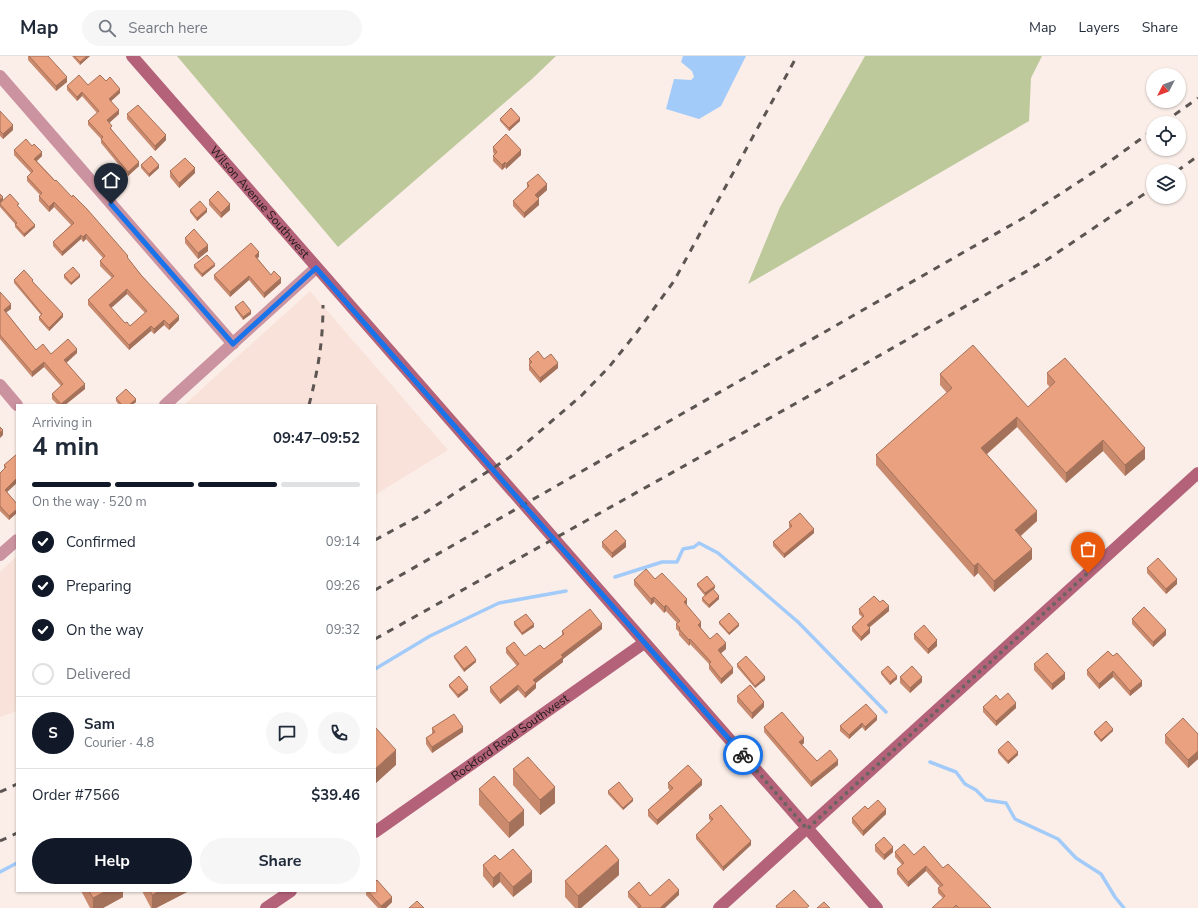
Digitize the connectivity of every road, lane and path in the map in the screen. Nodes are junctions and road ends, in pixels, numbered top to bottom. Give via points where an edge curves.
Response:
1 (132, 56) edge
2 (0, 76) edge
3 (316, 268) junction
4 (233, 344) junction
5 (0, 385) edge
6 (16, 404) edge
7 (167, 404) edge
8 (1198, 473) edge
9 (16, 541) edge
10 (0, 555) edge
11 (644, 643) junction
12 (807, 829) junction
13 (376, 831) edge
14 (289, 892) edge
15 (266, 908) edge
16 (719, 908) edge
17 (877, 908) edge

1 - 3 main road, Wilson Avenue Southwest
2 - 4 street
3 - 4 street
3 - 11 main road, Wilson Avenue Southwest
4 - 7 street
5 - 6 street
8 - 12 main road
9 - 10 street
11 - 12 main road, Wilson Avenue Southwest
11 - 13 main road, Rockford Road Southwest
12 - 16 main road
12 - 17 main road, Wilson Avenue Southwest
14 - 15 main road

